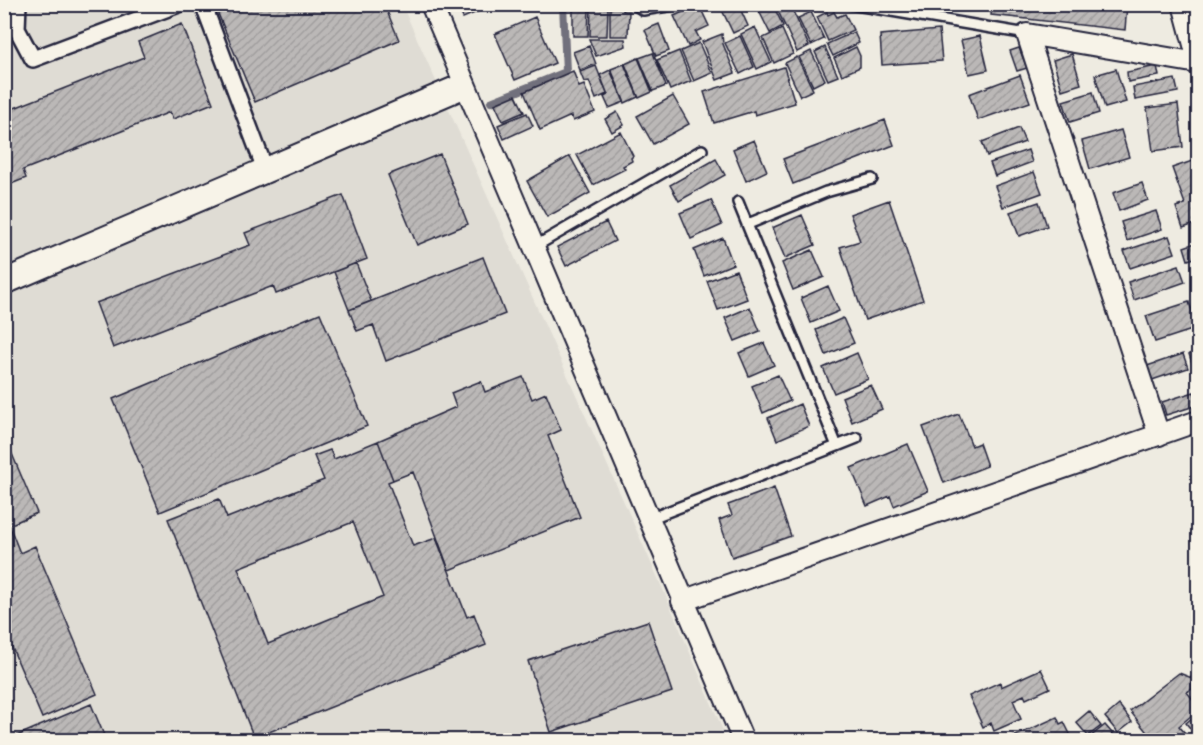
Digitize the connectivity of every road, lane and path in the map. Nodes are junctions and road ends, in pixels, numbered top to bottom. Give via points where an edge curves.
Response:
1 (18, 4) edge
2 (179, 4) edge
3 (203, 4) edge
4 (431, 4) edge
5 (634, 4) edge
6 (680, 4) edge
7 (850, 4) edge
8 (1182, 4) edge
9 (1027, 34) junction
10 (1198, 62) edge
11 (463, 86) junction
12 (702, 150) dead end
13 (265, 169) junction
14 (872, 179) dead end
15 (738, 202) dead end
16 (748, 224) junction
17 (532, 248) junction
18 (4, 282) edge
19 (1198, 421) edge
20 (1159, 435) junction
21 (856, 438) dead end
22 (837, 446) junction
23 (648, 520) junction
24 (682, 601) junction
25 (743, 741) edge

1 - 2 street via 17,29 33,59
3 - 13 street
4 - 11 street
5 - 6 lane via 643,10
7 - 9 lane
8 - 10 street
9 - 10 street
9 - 20 street
11 - 13 street
11 - 17 street
12 - 17 lane
13 - 18 street
14 - 16 lane via 826,192
15 - 16 lane
16 - 22 lane
17 - 23 street
19 - 20 street
20 - 24 street
21 - 22 lane
22 - 23 lane
23 - 24 street
24 - 25 street

